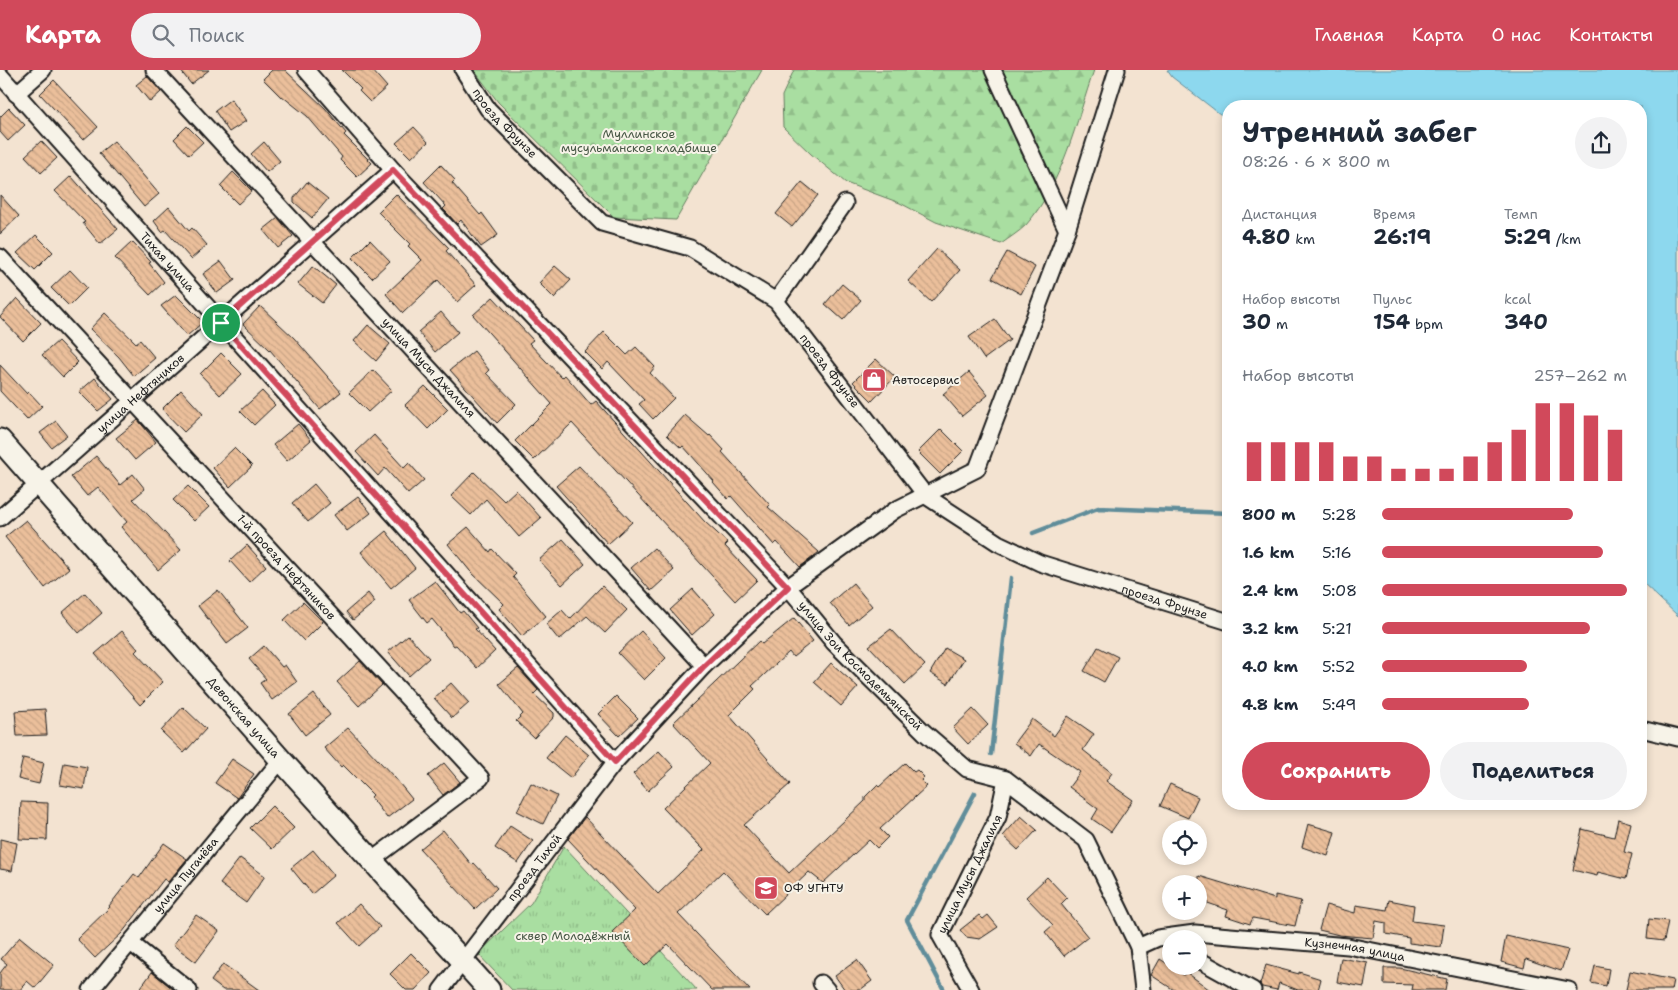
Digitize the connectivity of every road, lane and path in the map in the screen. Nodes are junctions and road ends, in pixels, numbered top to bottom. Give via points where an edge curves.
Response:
1 (43, 70) edge
2 (154, 70) edge
3 (306, 70) edge
4 (463, 70) edge
5 (994, 70) edge
6 (1117, 70) edge
7 (0, 75) edge
8 (16, 94) junction
9 (393, 170) junction
10 (845, 203) dead end
11 (1067, 230) junction
12 (313, 241) junction
13 (0, 257) edge
14 (776, 301) junction
15 (221, 323) junction
16 (132, 402) junction
17 (0, 440) edge
18 (39, 484) junction
19 (926, 496) junction
20 (0, 518) edge
21 (788, 587) junction
22 (1222, 620) edge
23 (704, 666) junction
24 (1647, 730) edge
25 (1678, 738) edge
26 (281, 760) junction
27 (615, 762) junction
28 (1006, 779) junction
29 (372, 860) junction
30 (1207, 934) edge
31 (131, 943) junction
32 (1162, 943) edge
33 (1138, 947) junction
34 (1207, 964) edge
35 (459, 967) junction
36 (91, 990) edge
37 (189, 990) edge
38 (441, 990) edge
39 (489, 990) edge
40 (971, 990) edge
41 (1143, 990) edge
42 (1253, 990) edge
43 (1569, 990) edge

1 - 8 street
2 - 12 street, улица Мусы Джалиля
3 - 9 street, улица Зои Космодемьянской
4 - 14 street, проезд Фрунзе via 488,109 602,223 690,248
5 - 11 street
6 - 11 street, проезд Тихой
7 - 8 street, Тихая улица
8 - 15 street, Тихая улица
9 - 12 street, улица Нефтяников
9 - 21 street, улица Зои Космодемьянской
10 - 14 street
11 - 19 street, проезд Тихой via 978,468
12 - 15 street, улица Нефтяников
12 - 23 street, улица Мусы Джалиля
13 - 16 street, 1-й проезд Нефтяников
14 - 19 street, проезд Фрунзе
15 - 16 street, улица Нефтяников
15 - 27 street, Тихая улица
16 - 18 street, улица Нефтяников
16 - 29 street, 1-й проезд Нефтяников via 481,778
17 - 18 main road, Девонская улица
18 - 20 street, улица Нефтяников
18 - 26 main road, Девонская улица
19 - 21 street, проезд Тихой via 895,510
19 - 22 street, проезд Фрунзе via 998,543 1040,563
21 - 23 street, проезд Тихой
21 - 28 street, улица Зои Космодемьянской via 834,643 966,769
23 - 27 street, проезд Тихой
24 - 25 street
26 - 29 main road, Девонская улица
26 - 31 street, улица Пугачёва
27 - 35 street, проезд Тихой
28 - 33 street, улица Зои Космодемьянской via 1086,840
28 - 40 street, улица Мусы Джалиля via 998,817 940,935
29 - 35 main road, Девонская улица
30 - 43 street, Кузнечная улица via 1348,946
31 - 36 street, улица Пугачёва
31 - 37 street
32 - 33 street, Кузнечная улица
33 - 41 street, улица Зои Космодемьянской
34 - 42 street
35 - 38 street, проезд Тихой
35 - 39 main road, Девонская улица

